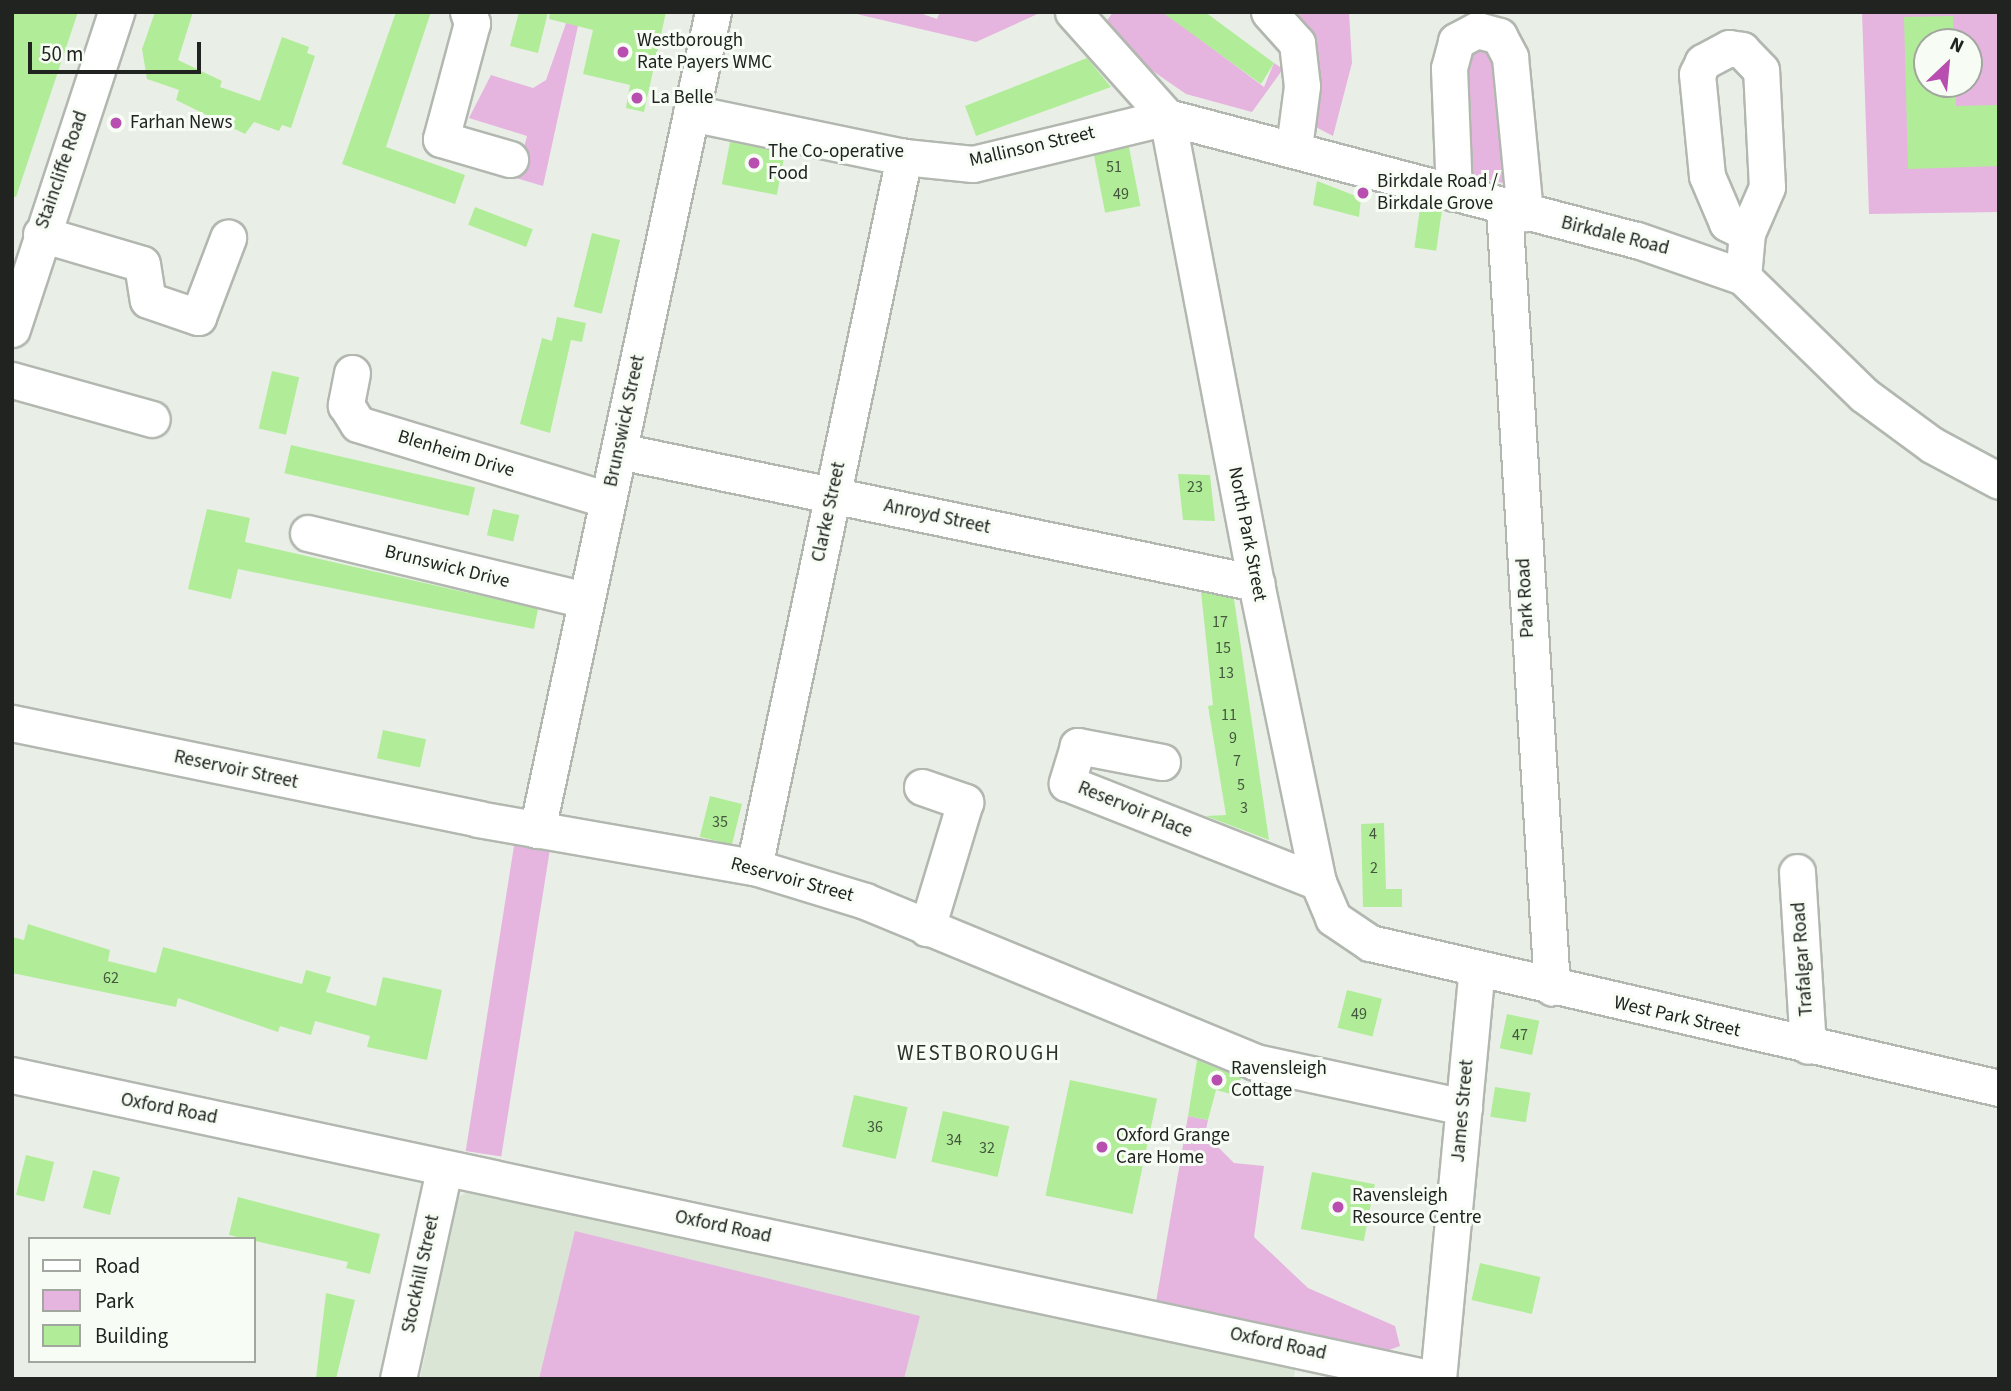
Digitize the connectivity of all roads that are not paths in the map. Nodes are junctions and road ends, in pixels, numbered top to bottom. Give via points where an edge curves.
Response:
1 (116, 12) edge
2 (468, 12) edge
3 (713, 12) edge
4 (1073, 12) edge
5 (1269, 12) edge
6 (691, 113) junction
7 (1167, 117) junction
8 (1294, 148) junction
9 (904, 157) junction
10 (510, 159) dead end
11 (1454, 193) junction
12 (1515, 210) junction
13 (1747, 233) dead end
14 (41, 234) junction
15 (228, 238) dead end
16 (1744, 277) junction
17 (12, 329) edge
18 (352, 373) dead end
19 (12, 380) edge
20 (152, 419) dead end
21 (619, 451) junction
22 (1999, 481) edge
23 (833, 495) junction
24 (608, 500) junction
25 (308, 533) dead end
26 (1256, 583) junction
27 (586, 600) junction
28 (12, 723) edge
29 (1162, 762) dead end
30 (922, 787) dead end
31 (537, 830) junction
32 (754, 867) junction
33 (1797, 872) dead end
34 (1318, 883) junction
35 (927, 928) junction
36 (1358, 937) joint
37 (1477, 970) junction
38 (1552, 988) junction
39 (1808, 1046) junction
40 (12, 1075) edge
41 (1999, 1088) edge
42 (1464, 1107) junction
43 (444, 1169) junction
44 (398, 1379) edge
45 (1436, 1379) edge

1 - 14 street, Staincliffe Road
2 - 10 street via 472,23 441,139
3 - 6 street, Brunswick Street
4 - 7 street
5 - 8 street via 1297,43 1302,86
6 - 9 street, Mallinson Street
6 - 21 street, Brunswick Street
7 - 8 street, Birkdale Road
7 - 9 street, Mallinson Street via 973,164
7 - 26 street, North Park Street
8 - 11 street, Birkdale Road
9 - 23 street, Clarke Street
11 - 12 street, Birkdale Road
11 - 12 street, Park Road via 1449,68 1456,41 1477,30 1499,36 1510,57
12 - 16 street, Birkdale Road via 1694,256
12 - 38 street, Park Road
13 - 16 street
14 - 15 street via 83,242 142,264 148,300 198,317
14 - 17 street, Staincliffe Road
16 - 22 street, Birkdale Road via 1864,395 1932,445
18 - 24 street, Blenheim Drive via 346,405 358,424
19 - 20 street
21 - 23 street, Anroyd Street
21 - 24 street, Brunswick Street
23 - 26 street, Anroyd Street
23 - 32 street, Clarke Street
24 - 27 street, Brunswick Street
25 - 27 street, Brunswick Drive
26 - 34 street, North Park Street
27 - 31 street, Brunswick Street
28 - 31 street, Reservoir Street
29 - 34 street, Reservoir Place via 1078,746 1067,783
30 - 35 street via 965,802
31 - 32 street, Reservoir Street
32 - 35 street, Reservoir Street via 865,901
33 - 39 street, Trafalgar Road
34 - 36 street, North Park Street via 1333,918
35 - 42 street, Reservoir Street via 1255,1062
36 - 37 street, West Park Street
37 - 38 street, West Park Street
37 - 42 street, James Street
38 - 39 street, West Park Street
39 - 41 street, West Park Street
40 - 43 street, Oxford Road
42 - 45 street, James Street
43 - 44 street, Stockhill Street
43 - 45 street, Oxford Road

